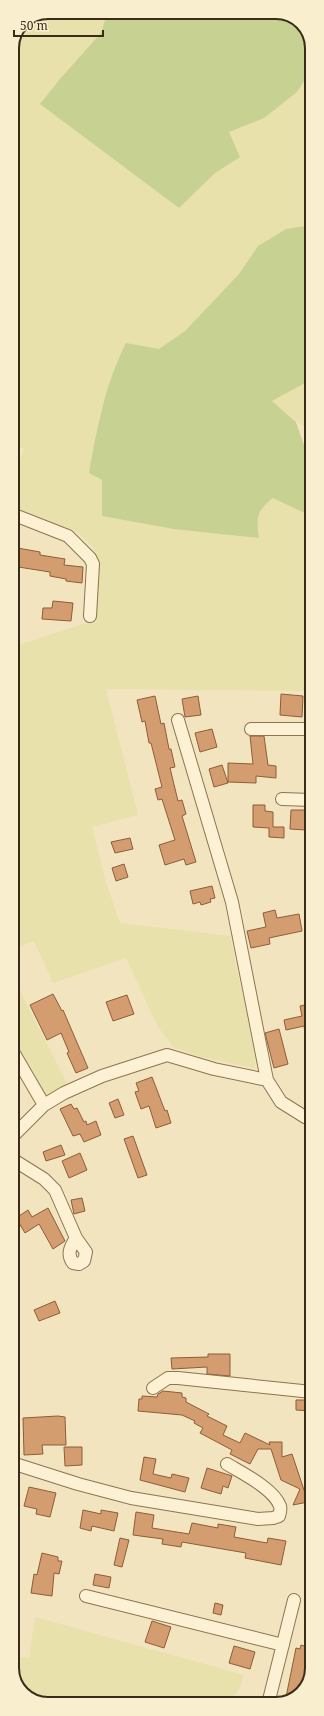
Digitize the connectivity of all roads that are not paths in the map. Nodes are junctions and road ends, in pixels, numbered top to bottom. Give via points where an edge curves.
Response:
1 (19, 517) edge
2 (90, 616) dead end
3 (178, 720) dead end
4 (251, 729) dead end
5 (305, 729) edge
6 (282, 799) dead end
7 (305, 800) edge
8 (19, 1062) edge
9 (267, 1080) junction
10 (44, 1105) junction
11 (305, 1117) edge
12 (19, 1130) edge
13 (19, 1163) edge
14 (76, 1238) dead end
15 (153, 1388) dead end
16 (305, 1391) edge
17 (227, 1464) dead end
18 (19, 1465) edge
19 (86, 1596) dead end
20 (294, 1600) dead end
21 (282, 1645) junction
22 (270, 1697) edge

1 - 2 street via 68,536 90,558 93,564
3 - 9 street via 232,902
4 - 5 street
6 - 7 street
8 - 10 street
9 - 10 street via 214,1069 166,1055 102,1076
9 - 11 street via 281,1102
10 - 12 street
13 - 14 street via 44,1179 55,1190
15 - 16 street via 168,1378 178,1378
17 - 18 street via 274,1496 280,1507 279,1516 258,1519 131,1498
19 - 21 street
20 - 21 street
21 - 22 street

